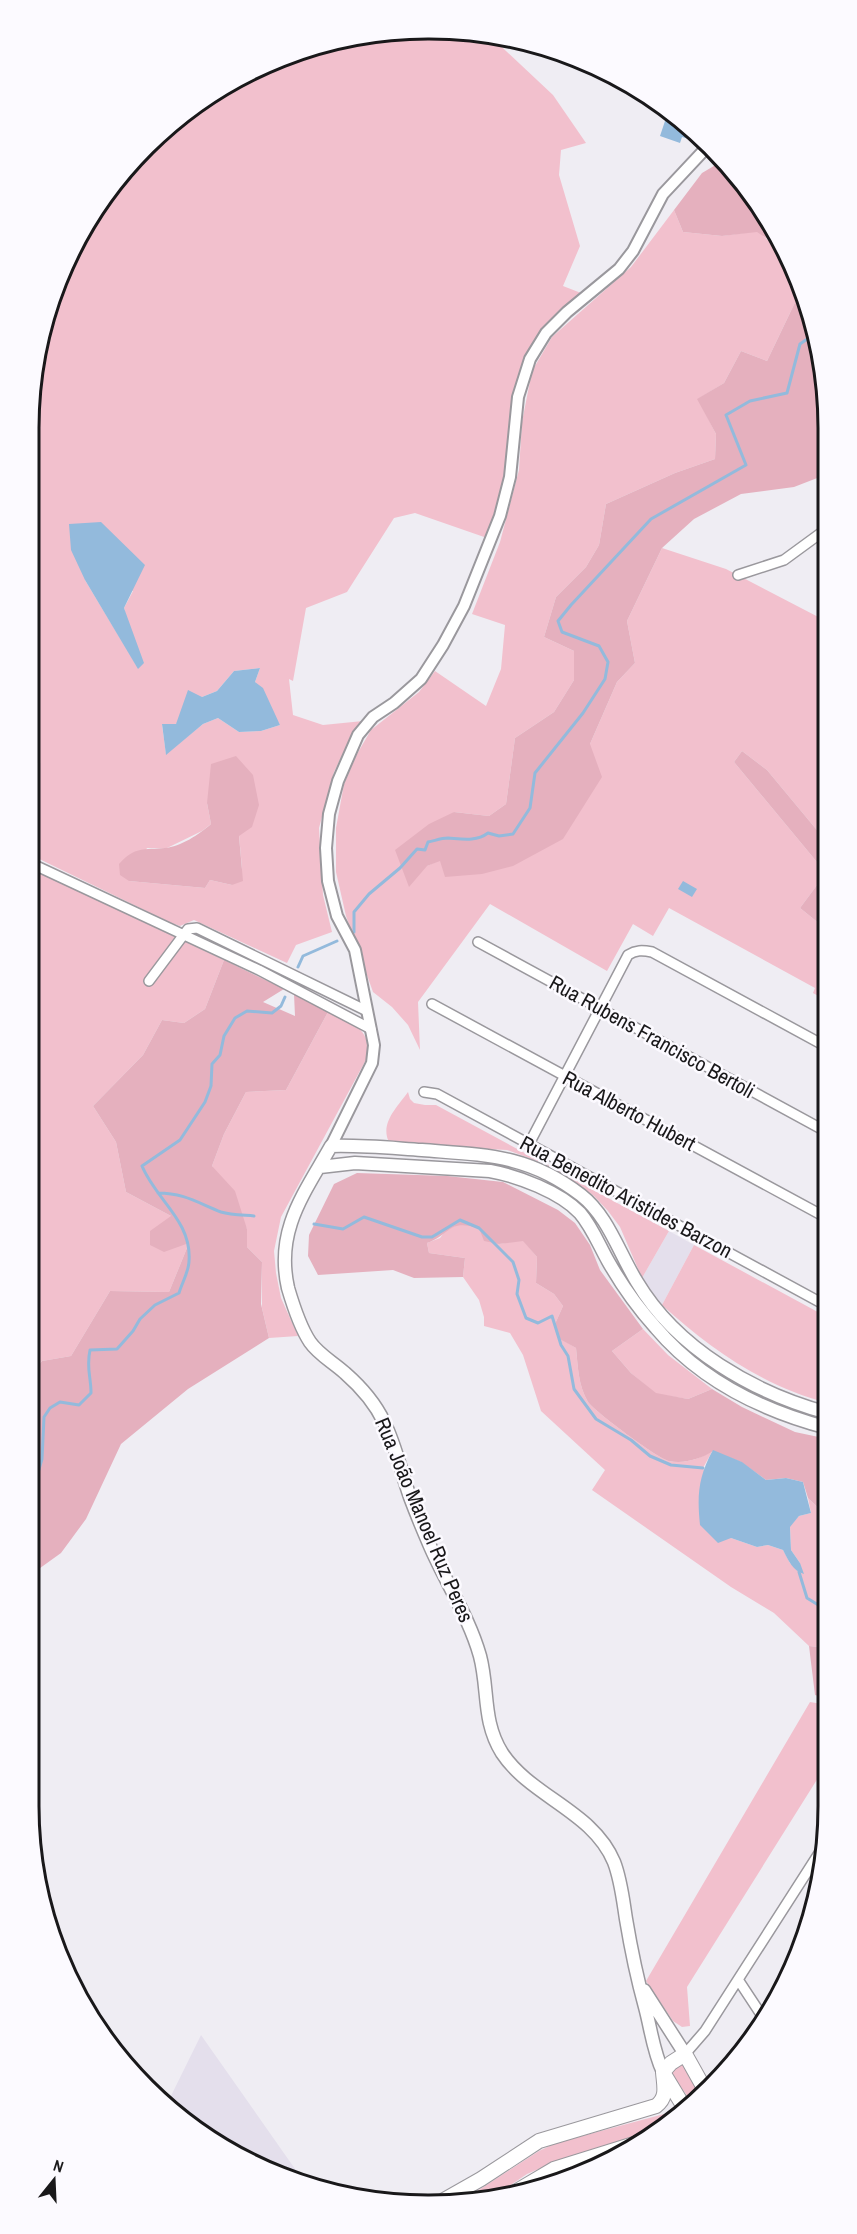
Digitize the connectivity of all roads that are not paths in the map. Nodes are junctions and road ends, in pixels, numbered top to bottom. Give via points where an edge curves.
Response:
1 (703, 152) edge
2 (818, 535) edge
3 (738, 575) dead end
4 (39, 867) edge
5 (182, 935) junction
6 (478, 942) dead end
7 (149, 981) dead end
8 (432, 1004) dead end
9 (600, 1009) junction
10 (366, 1010) junction
11 (371, 1029) junction
12 (818, 1042) edge
13 (564, 1076) junction
14 (424, 1092) dead end
15 (818, 1127) edge
16 (529, 1144) junction
17 (358, 1145) junction
18 (331, 1146) junction
19 (355, 1163) junction
20 (320, 1167) junction
21 (818, 1213) edge
22 (818, 1301) edge
23 (818, 1410) edge
24 (818, 1425) edge
25 (814, 1861) edge
26 (637, 1979) junction
27 (739, 1981) junction
28 (759, 2011) edge
29 (686, 2054) junction
30 (663, 2072) junction
31 (701, 2083) edge
32 (681, 2102) edge
33 (604, 2153) edge
34 (536, 2180) edge
35 (455, 2194) edge

1 - 10 street, Rua João Manoel Ruz Peres via 663,194 619,269 546,333 530,359 518,397 508,487 464,606 421,678 358,735 338,781 329,814 328,881 337,916 355,950
2 - 3 street via 784,560
4 - 5 street
5 - 7 street
5 - 10 street via 197,928
5 - 11 street
6 - 9 street, Rua Rubens Francisco Bertoli
8 - 13 street, Rua Alberto Hubert
9 - 12 street via 628,955 639,950 652,952
9 - 13 street
9 - 15 street, Rua Rubens Francisco Bertoli
10 - 11 street, Rua João Manoel Ruz Peres
11 - 18 street, Rua João Manoel Ruz Peres via 372,1063
13 - 16 street
13 - 21 street, Rua Alberto Hubert
14 - 16 street, Rua Benedito Aristides Barzon via 437,1094
16 - 22 street, Rua Benedito Aristides Barzon
17 - 18 main road
17 - 19 street
17 - 23 main road via 486,1154 524,1163 552,1176 582,1195 599,1214 638,1284 663,1317 696,1347 763,1390
18 - 20 main road, Rua João Manoel Ruz Peres
19 - 20 main road
19 - 24 main road via 490,1171 543,1189 585,1219 627,1290 656,1329 685,1357 749,1400
20 - 26 main road, Rua João Manoel Ruz Peres via 298,1204 284,1244 288,1288 296,1311 310,1341 373,1401 385,1422 414,1506 480,1657 487,1714 503,1754 589,1827 614,1862
25 - 27 street
26 - 29 main road, Rua João Manoel Ruz Peres
26 - 30 main road, Rua João Manoel Ruz Peres
27 - 28 street
27 - 29 street
29 - 30 main road
29 - 31 main road
30 - 32 main road
30 - 35 main road via 665,2094 656,2106 539,2141
33 - 34 main road via 554,2169

